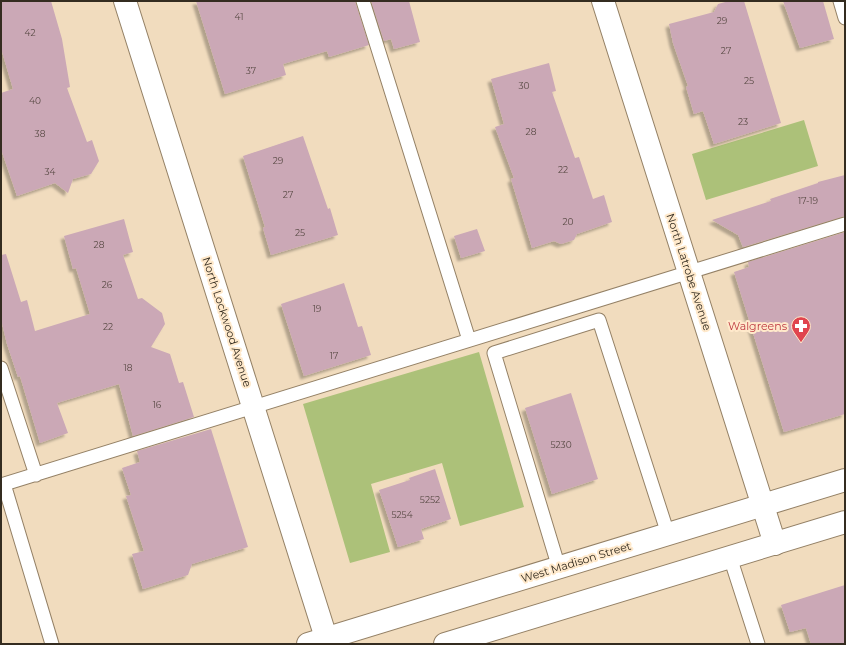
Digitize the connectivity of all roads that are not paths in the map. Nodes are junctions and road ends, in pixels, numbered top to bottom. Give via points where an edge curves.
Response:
1 (125, 1) edge
2 (363, 1) edge
3 (603, 1) edge
4 (840, 1) edge
5 (845, 18) edge
6 (845, 224) edge
7 (689, 273) junction
8 (469, 340) junction
9 (1, 368) edge
10 (254, 407) junction
11 (36, 475) junction
12 (845, 480) edge
13 (3, 485) edge
14 (763, 506) junction
15 (845, 522) edge
16 (668, 534) junction
17 (775, 544) junction
18 (730, 557) junction
19 (559, 568) junction
20 (321, 642) edge
21 (52, 644) edge
22 (445, 644) edge
23 (758, 644) edge

1 - 10 street, North Lockwood Avenue
2 - 8 lane
3 - 7 street, North Latrobe Avenue
4 - 5 lane
6 - 7 lane
7 - 8 lane
7 - 14 street, North Latrobe Avenue
8 - 10 lane
9 - 11 lane
10 - 11 lane
10 - 20 street, North Lockwood Avenue
11 - 13 lane
12 - 14 street, West Madison Street
13 - 21 lane
14 - 16 street, West Madison Street
14 - 17 street, North Latrobe Avenue
15 - 17 street
16 - 19 street, West Madison Street
16 - 19 lane via 599,320 494,353
17 - 18 street
18 - 22 street
18 - 23 lane
19 - 20 street, West Madison Street

